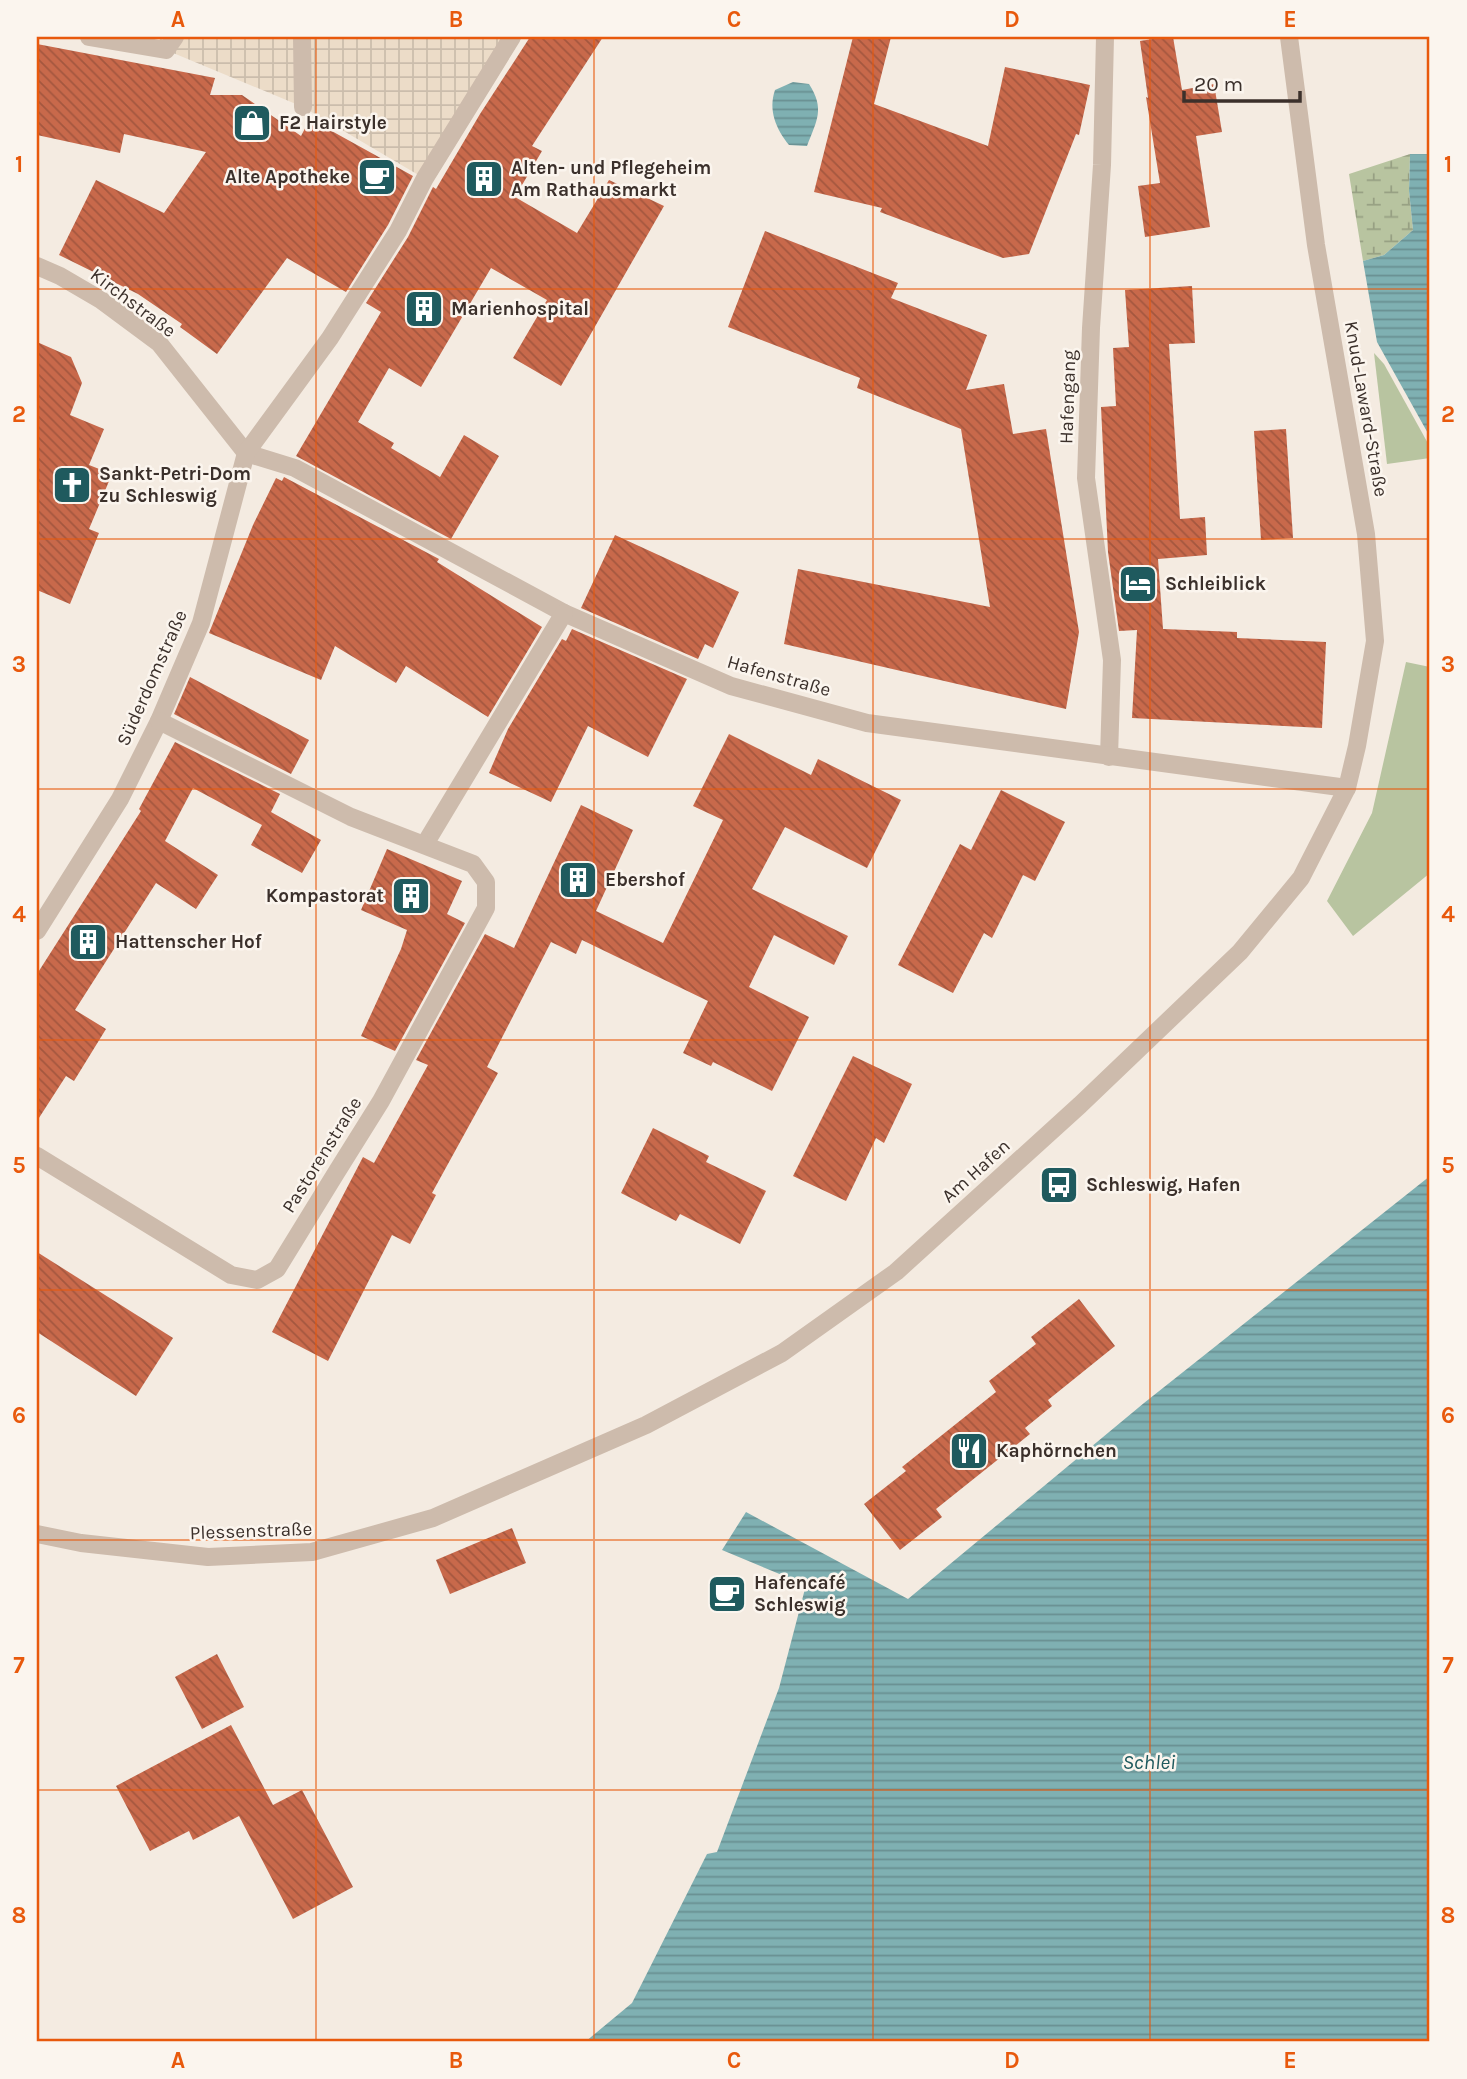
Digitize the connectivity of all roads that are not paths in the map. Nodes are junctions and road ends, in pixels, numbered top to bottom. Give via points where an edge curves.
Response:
1 (89, 37) edge
2 (302, 37) edge
3 (512, 37) edge
4 (1105, 37) edge
5 (1289, 37) edge
6 (170, 43) edge
7 (303, 107) dead end
8 (37, 266) edge
9 (246, 453) junction
10 (564, 613) junction
11 (159, 721) junction
12 (1109, 757) junction
13 (1347, 788) junction
14 (425, 844) junction
15 (37, 931) edge
16 (37, 1156) edge
17 (538, 1472) joint
18 (37, 1534) edge

1 - 6 street
2 - 7 street
3 - 9 street, Süderdomstraße via 330,338
4 - 12 street, Hafengang via 1086,478 1112,660
5 - 13 street, Knud-Laward-Straße via 1316,245 1366,534 1375,641
8 - 9 street, Kirchstraße via 101,300 159,343
9 - 10 street, Hafenstraße via 295,468
9 - 11 street, Süderdomstraße via 201,623
10 - 12 street, Hafenstraße via 731,686 867,723
10 - 14 street
11 - 14 street, Pastorenstraße via 351,817
11 - 15 street, Süderdomstraße via 120,799
12 - 13 street, Hafenstraße
13 - 17 street, Am Hafen via 1301,878 1240,952 896,1272 782,1353 646,1425
14 - 16 street, Pastorenstraße via 473,864 486,882 486,908 381,1101 277,1269 257,1280 231,1275
17 - 18 street, Plessenstraße via 433,1518 312,1552 208,1557

